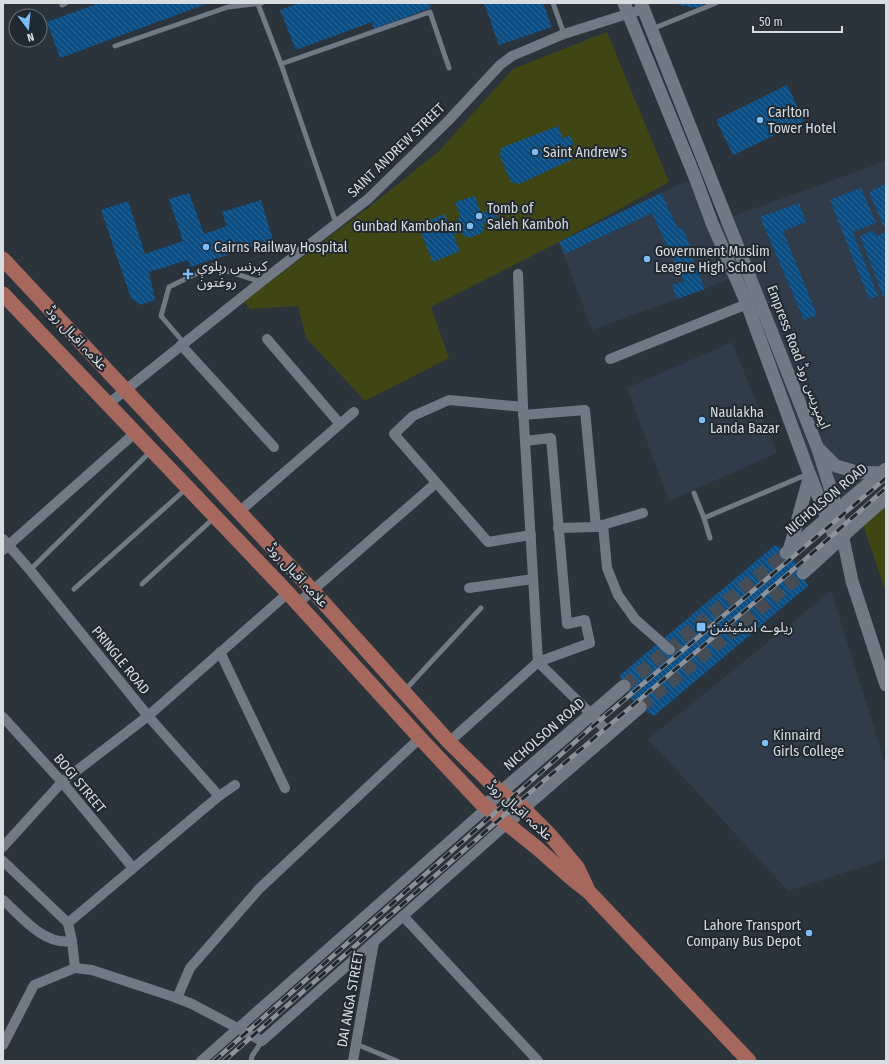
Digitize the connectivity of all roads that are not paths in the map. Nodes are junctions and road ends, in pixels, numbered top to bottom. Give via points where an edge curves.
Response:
1 (553, 3) edge
2 (716, 3) edge
3 (260, 4) edge
4 (642, 6) edge
5 (626, 8) edge
6 (651, 30) junction
7 (564, 34) junction
8 (116, 46) dead end
9 (281, 64) junction
10 (449, 68) dead end
11 (336, 223) junction
12 (3, 259) edge
13 (518, 274) dead end
14 (261, 282) junction
15 (3, 294) edge
16 (747, 304) junction
17 (268, 339) dead end
18 (183, 344) junction
19 (610, 359) dead end
20 (125, 390) junction
21 (108, 404) junction
22 (523, 411) junction
23 (354, 412) dead end
24 (340, 424) junction
25 (134, 433) junction
26 (525, 441) junction
27 (274, 447) dead end
28 (818, 449) junction
29 (152, 450) junction
30 (884, 471) edge
31 (809, 474) junction
32 (436, 483) junction
33 (187, 488) junction
34 (694, 493) dead end
35 (886, 498) edge
36 (838, 510) junction
37 (239, 512) junction
38 (643, 513) dead end
39 (215, 517) junction
40 (704, 518) junction
41 (827, 519) junction
42 (599, 526) junction
43 (558, 528) junction
44 (531, 535) junction
45 (710, 538) dead end
46 (840, 539) junction
47 (5, 545) edge
48 (30, 570) junction
49 (803, 573) tunnel mouth
50 (533, 579) junction
51 (142, 584) dead end
52 (469, 588) dead end
53 (74, 589) dead end
54 (313, 591) junction
55 (292, 599) junction
56 (482, 608) dead end
57 (670, 650) dead end
58 (220, 652) junction
59 (538, 662) junction
60 (886, 685) edge
61 (624, 686) tunnel mouth
62 (403, 692) junction
63 (640, 706) tunnel mouth
64 (591, 714) junction
65 (148, 716) junction
66 (3, 717) edge
67 (610, 734) junction
68 (420, 738) junction
69 (449, 742) junction
70 (62, 782) junction
71 (235, 785) dead end
72 (286, 788) dead end
73 (500, 792) junction
74 (219, 796) junction
75 (485, 806) junction
76 (523, 808) junction
77 (508, 823) junction
78 (3, 847) edge
79 (3, 861) edge
80 (132, 868) junction
81 (589, 892) junction
82 (3, 900) edge
83 (403, 916) junction
84 (68, 923) junction
85 (72, 941) junction
86 (374, 942) junction
87 (75, 968) junction
88 (177, 998) junction
89 (238, 1028) junction
90 (262, 1041) junction
91 (356, 1044) junction
92 (3, 1045) edge
93 (201, 1061) edge
94 (251, 1061) edge
95 (353, 1061) edge
96 (397, 1061) edge
97 (538, 1061) edge
98 (749, 1061) edge

1 - 7 lane
2 - 6 lane
3 - 8 lane via 228,7
3 - 9 lane
4 - 5 street, SAINT ANDREW STREET
4 - 6 main road, Empress Road ایمپریس روڈ
5 - 7 street, SAINT ANDREW STREET
5 - 16 main road, Empress Road ایمپریس روڈ
6 - 28 main road, Empress Road ایمپریس روڈ
7 - 11 street, SAINT ANDREW STREET via 512,56 500,65 413,156 368,199
9 - 10 lane via 430,12
9 - 11 lane
11 - 14 street, SAINT ANDREW STREET
12 - 20 main road, علامہ اقبال روڈ
13 - 22 street
14 - 18 street, SAINT ANDREW STREET
14 - 18 lane via 215,266 169,287 161,316
15 - 21 main road, علامہ اقبال روڈ
16 - 19 street
16 - 31 main road, Empress Road ایمپریس روڈ
17 - 24 street
18 - 20 street, SAINT ANDREW STREET
18 - 27 street
20 - 21 street, SAINT ANDREW STREET
20 - 37 main road, علامہ اقبال روڈ
21 - 25 main road, علامہ اقبال روڈ
22 - 26 street
22 - 32 street via 448,400 413,416 394,434
22 - 42 street via 585,410
23 - 24 street
24 - 37 street
25 - 29 main road, علامہ اقبال روڈ
25 - 47 street
26 - 43 street via 551,438
26 - 44 street
28 - 30 main road via 836,466 857,472
28 - 36 main road, Empress Road ایمپریس روڈ
29 - 33 main road, علامہ اقبال روڈ
29 - 48 lane
30 - 36 main road, NICHOLSON ROAD
31 - 40 lane
31 - 41 main road, Empress Road ایمپریس روڈ
31 - 41 main road, NICHOLSON ROAD via 788,552
32 - 44 street via 488,542
32 - 54 street
33 - 39 main road, علامہ اقبال روڈ
33 - 53 lane
34 - 40 lane
35 - 46 main road
36 - 41 main road, NICHOLSON ROAD
36 - 46 main road, Empress Road ایمپریس روڈ
37 - 54 main road, علامہ اقبال روڈ
38 - 42 street
39 - 51 lane
39 - 55 main road, علامہ اقبال روڈ
40 - 45 lane
41 - 46 main road, Empress Road ایمپریس روڈ
42 - 43 street
42 - 57 street via 607,568 618,595 635,619
43 - 59 street via 567,624 585,620 590,643
44 - 50 street
46 - 49 main road
46 - 60 main road, Empress Road ایمپریس روڈ
47 - 48 street, PRINGLE ROAD
48 - 65 street, PRINGLE ROAD
50 - 52 street
50 - 59 street
54 - 55 street
54 - 62 main road, علامہ اقبال روڈ
55 - 58 street
55 - 68 main road, علامہ اقبال روڈ
56 - 62 lane
58 - 65 street
58 - 72 street
59 - 64 street
59 - 69 street
61 - 64 main road, NICHOLSON ROAD
62 - 69 main road, علامہ اقبال روڈ
63 - 67 main road
64 - 67 street
64 - 73 main road, NICHOLSON ROAD
65 - 70 street
65 - 74 street, PRINGLE ROAD
66 - 70 street, BOGI STREET
67 - 76 main road
68 - 75 main road, علامہ اقبال روڈ
68 - 88 street via 259,889 190,968
69 - 73 main road, علامہ اقبال روڈ
70 - 78 street
70 - 80 street, BOGI STREET
71 - 74 street
73 - 75 main road, NICHOLSON ROAD
73 - 76 main road, علامہ اقبال روڈ
74 - 80 street
75 - 77 main road, علامہ اقبال روڈ
75 - 89 street via 482,812
76 - 77 main road
76 - 81 main road, علامہ اقبال روڈ via 577,867
77 - 81 main road, علامہ اقبال روڈ
77 - 83 street
79 - 84 street
80 - 84 street
81 - 98 main road, علامہ اقبال روڈ
82 - 85 street via 41,934 54,940
83 - 86 street
83 - 97 street
84 - 85 street
85 - 87 street
86 - 90 street
86 - 91 street, DAI ANGA STREET
87 - 88 street via 92,970
87 - 92 street via 34,985
88 - 89 street
89 - 90 street
89 - 93 street
90 - 94 lane
91 - 95 street, DAI ANGA STREET
91 - 96 lane

